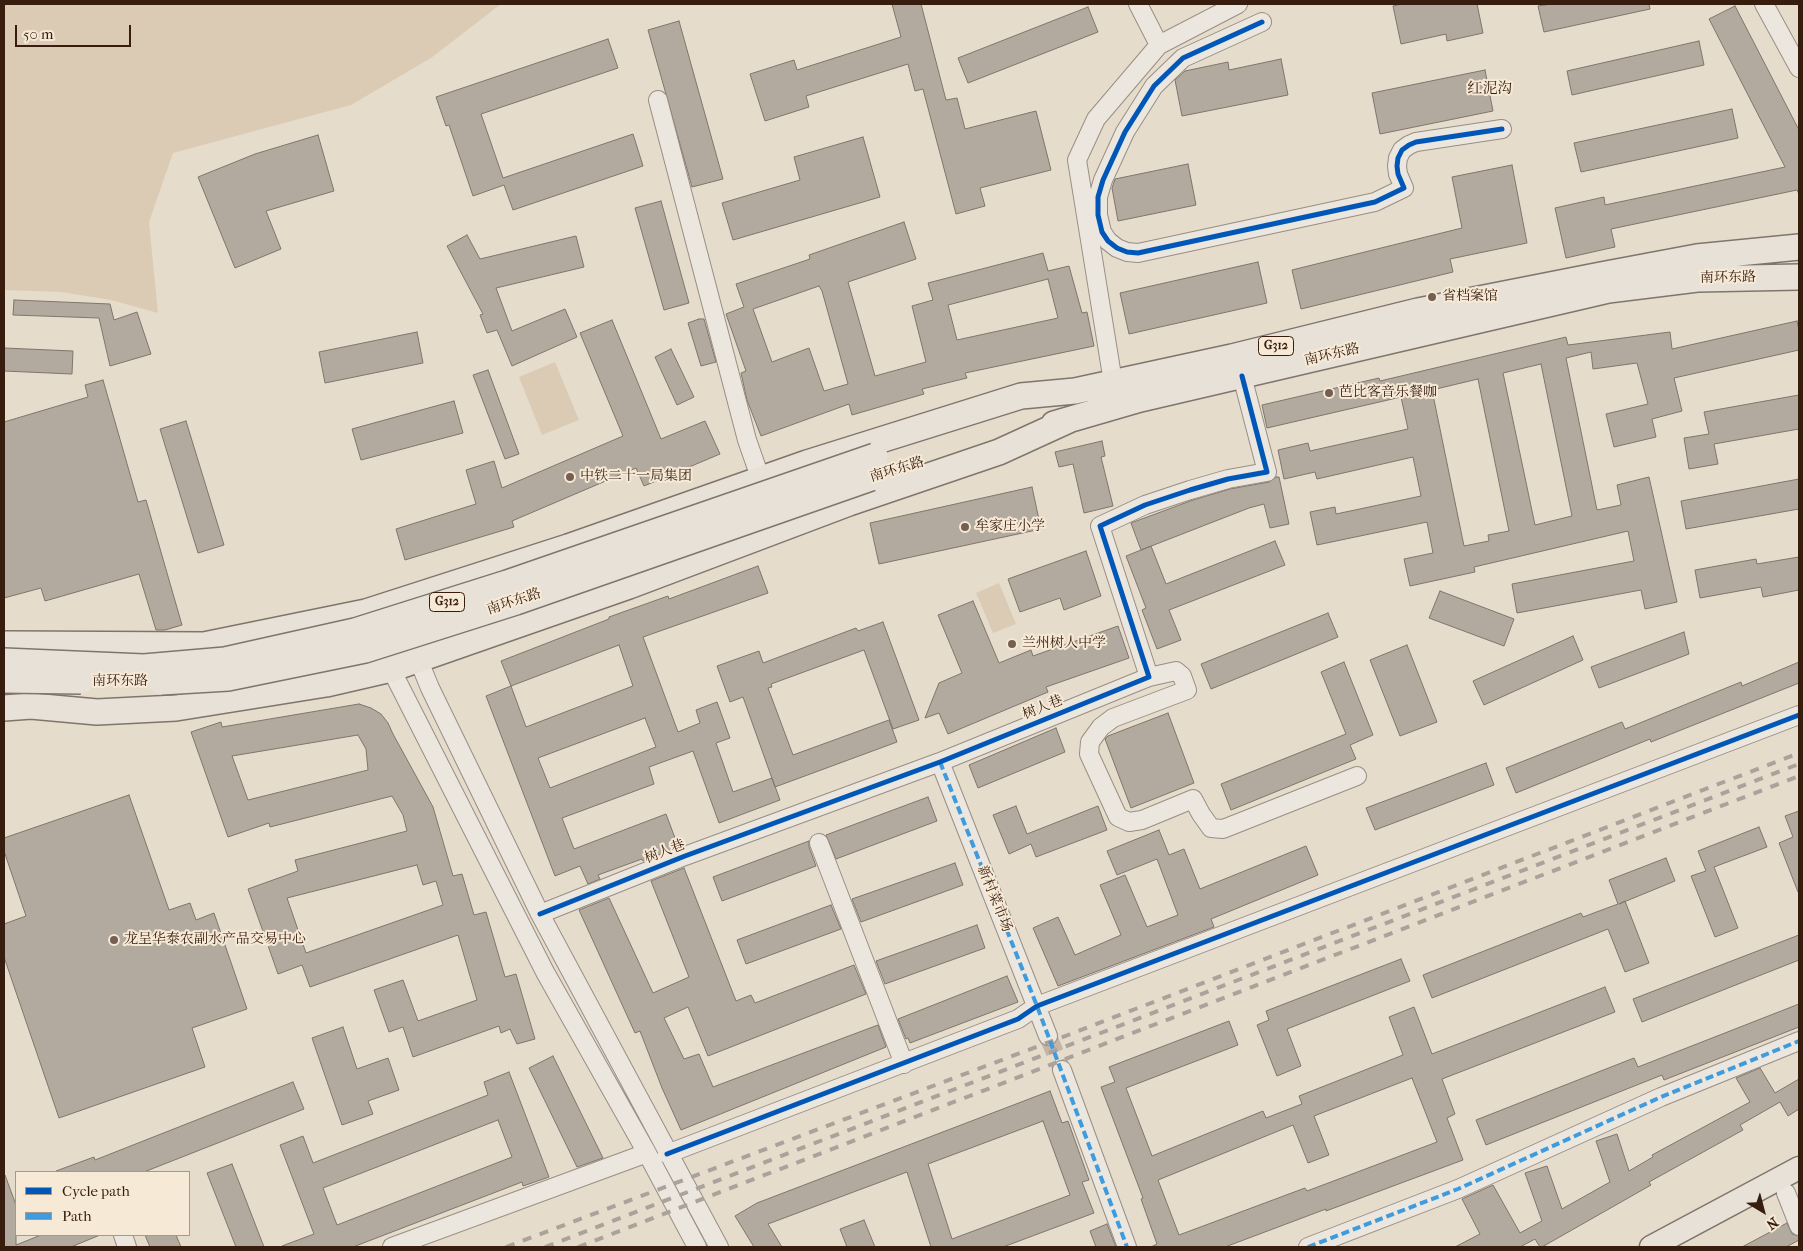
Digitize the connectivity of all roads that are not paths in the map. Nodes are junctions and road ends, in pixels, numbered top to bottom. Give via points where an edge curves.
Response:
1 (1138, 4) edge
2 (1238, 4) edge
3 (1764, 4) edge
4 (1262, 22) dead end
5 (1159, 45) junction
6 (1799, 68) edge
7 (658, 100) dead end
8 (1502, 129) dead end
9 (1093, 222) junction
10 (1799, 247) edge
11 (1799, 277) edge
12 (1242, 376) junction
13 (1113, 382) junction
14 (1076, 391) junction
15 (1068, 420) junction
16 (873, 467) junction
17 (761, 480) junction
18 (396, 603) junction
19 (366, 612) junction
20 (4, 644) edge
21 (418, 659) junction
22 (4, 661) edge
23 (391, 669) junction
24 (1149, 677) junction
25 (4, 680) edge
26 (4, 708) edge
27 (1799, 715) edge
28 (940, 762) junction
29 (1357, 776) dead end
30 (819, 843) dead end
31 (540, 914) junction
32 (1037, 1006) junction
33 (1048, 1036) tunnel mouth
34 (1799, 1041) edge
35 (904, 1064) junction
36 (1062, 1070) tunnel mouth
37 (647, 1153) junction
38 (667, 1154) junction
39 (1799, 1168) edge
40 (1792, 1189) edge
41 (1799, 1226) edge
42 (392, 1247) edge
43 (697, 1247) edge
44 (719, 1247) edge
45 (1127, 1247) edge
46 (1308, 1247) edge
47 (1651, 1247) edge
48 (1683, 1247) edge

1 - 5 street
2 - 5 street
3 - 6 street
4 - 9 street via 1183,58 1154,86 1125,132 1103,180
5 - 9 street via 1096,119 1077,160
7 - 17 street via 747,440
8 - 9 street via 1409,145 1402,150 1396,166 1404,188 1375,202 1138,253 1117,248
9 - 13 street
10 - 13 highway, 南环东路 / G312 via 1697,257 1418,311 1232,357
11 - 12 highway, 南环东路 / G312 via 1697,279 1608,290
12 - 15 highway, 南环东路 / G312 via 1140,399
12 - 24 street via 1267,472 1181,493 1100,526
13 - 14 highway, 南环东路 / G312
14 - 16 highway, 南环东路 / G312
14 - 17 highway, 南环东路 / G312 via 1021,396 875,440
15 - 16 highway, 南环东路 / G312 via 977,445
15 - 21 highway via 999,452
16 - 22 highway, 南环东路 / G312, bridge via 355,631 225,660 144,667
16 - 25 highway, 南环东路 / G312, bridge via 516,602 365,650 228,678 142,682
17 - 18 highway, 南环东路 via 568,548
18 - 19 highway, 南环东路
18 - 21 street
19 - 20 highway, 南环东路 via 204,645
19 - 23 street
21 - 23 highway
21 - 31 street
23 - 26 highway via 326,684 176,708 97,712 32,706
23 - 37 street via 545,972
24 - 28 street, 树人巷
24 - 29 street, 树人巷 via 1176,671 1182,676 1187,690 1113,718 1090,742 1088,754 1118,817 1130,822 1142,820 1194,799 1211,828 1223,829
27 - 32 street
28 - 31 street, 树人巷 via 685,856
28 - 32 street, 新村菜市场
30 - 35 street
31 - 38 street
32 - 33 street, 新村菜市场
32 - 35 street via 1018,1019
34 - 46 street via 1661,1097 1458,1189
35 - 38 street
36 - 45 street
37 - 42 street
37 - 43 street
38 - 44 street
39 - 47 main road
40 - 41 street
40 - 48 main road

